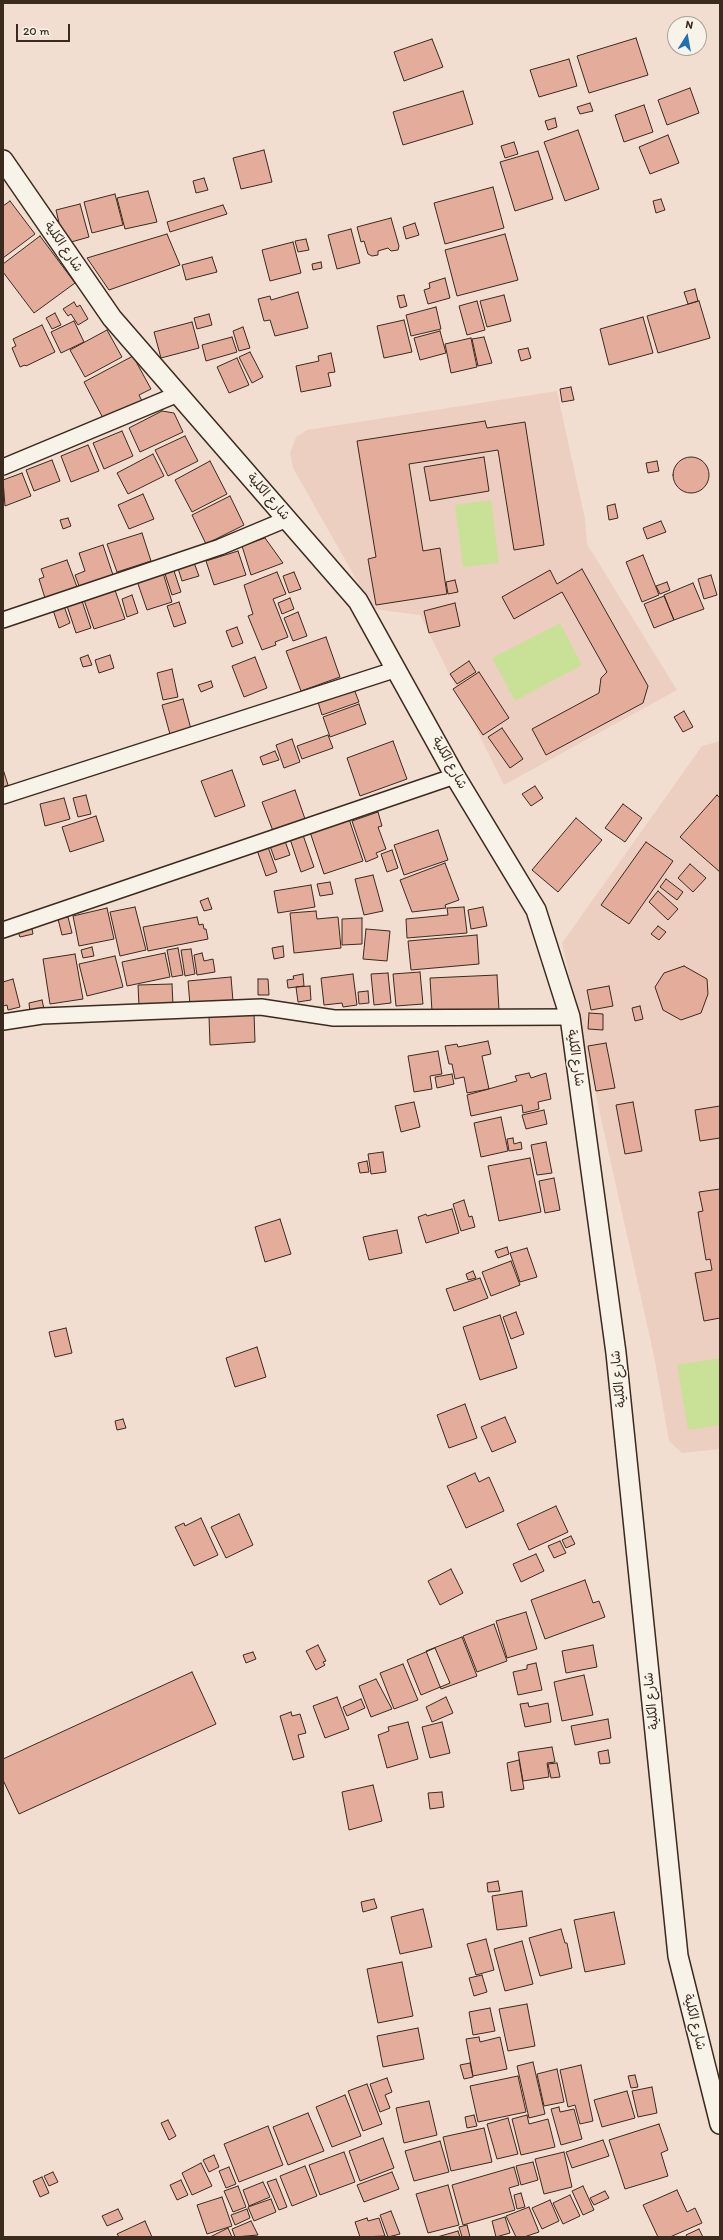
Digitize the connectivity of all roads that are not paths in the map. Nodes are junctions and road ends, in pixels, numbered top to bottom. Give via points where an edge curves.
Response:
1 (3, 160) edge
2 (178, 394) junction
3 (3, 467) edge
4 (287, 519) junction
5 (3, 620) edge
6 (397, 669) junction
7 (455, 776) junction
8 (3, 796) edge
9 (3, 930) edge
10 (570, 1016) junction
11 (3, 1022) edge
12 (720, 2124) edge

1 - 2 street, شارع الكلية via 112,318
2 - 3 street
2 - 4 street, شارع الكلية
4 - 5 street via 220,547
4 - 6 street, شارع الكلية via 358,601
6 - 7 street, شارع الكلية
6 - 8 street
7 - 9 street
7 - 10 street, شارع الكلية via 536,910
10 - 11 street via 334,1018 261,1007 42,1016
10 - 12 street, شارع الكلية via 616,1353 678,1956

